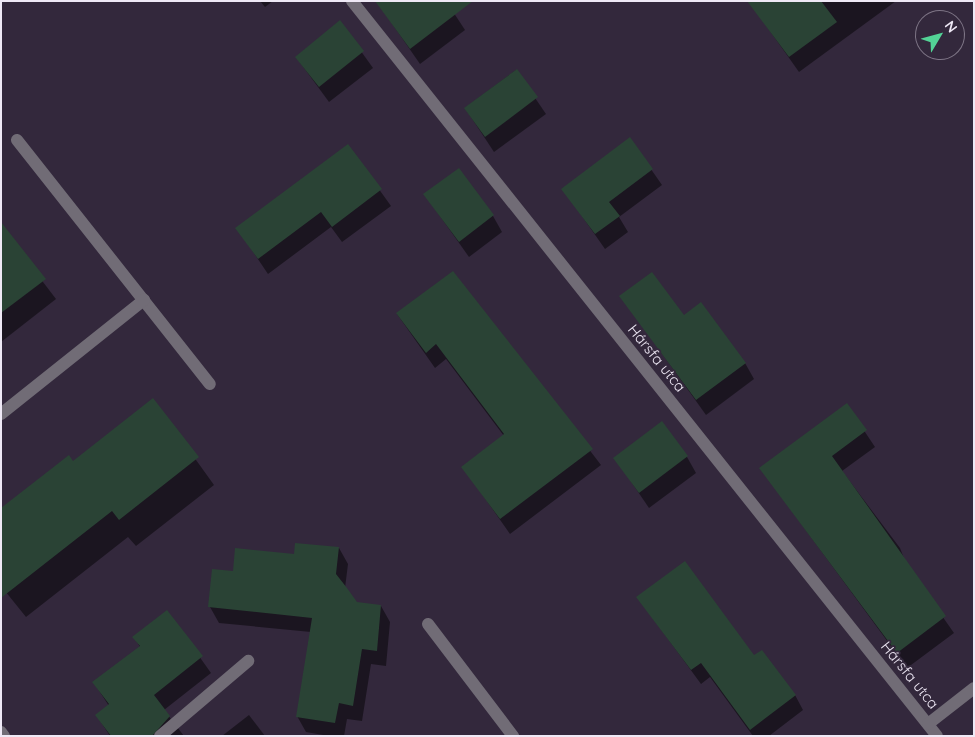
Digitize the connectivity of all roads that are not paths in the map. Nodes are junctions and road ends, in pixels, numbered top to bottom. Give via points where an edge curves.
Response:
1 (352, 1) edge
2 (17, 140) dead end
3 (144, 300) junction
4 (210, 384) dead end
5 (1, 414) edge
6 (428, 624) dead end
7 (248, 661) dead end
8 (974, 688) edge
9 (928, 724) junction
10 (1, 732) edge
11 (4, 736) edge
12 (160, 736) edge
13 (513, 736) edge
14 (937, 736) edge

1 - 9 street, Hársfa utca
2 - 3 street
3 - 4 street
3 - 5 street
6 - 13 street
7 - 12 street
8 - 9 street
9 - 14 street, Hársfa utca
10 - 11 street

